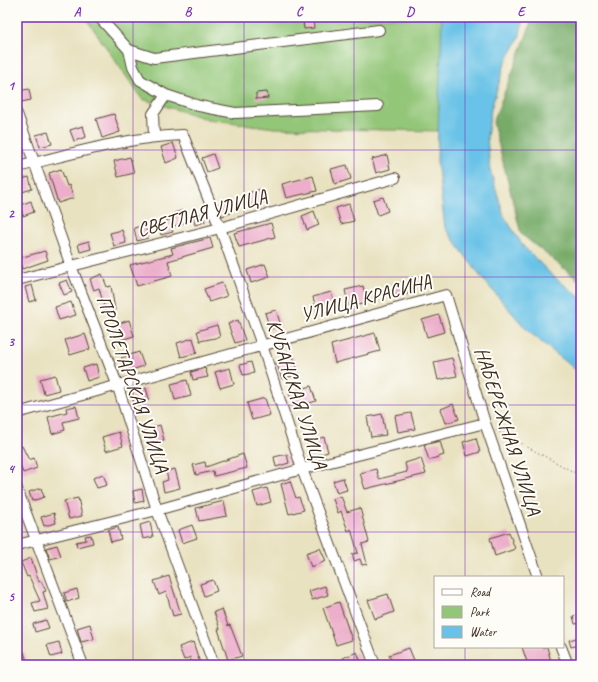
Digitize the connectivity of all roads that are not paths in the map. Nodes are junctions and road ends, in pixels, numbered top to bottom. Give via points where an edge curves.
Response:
1 (99, 17) edge
2 (379, 30) dead end
3 (129, 50) junction
4 (166, 95) junction
5 (378, 106) dead end
6 (17, 114) edge
7 (154, 136) junction
8 (35, 163) junction
9 (17, 167) edge
10 (395, 178) dead end
11 (220, 228) junction
12 (71, 266) junction
13 (17, 280) edge
14 (446, 295) joint
15 (262, 345) junction
16 (117, 384) junction
17 (17, 413) edge
18 (485, 424) junction
19 (302, 469) junction
20 (17, 489) edge
21 (157, 510) junction
22 (36, 540) junction
23 (17, 545) edge
24 (538, 576) edge
25 (561, 648) edge
26 (83, 665) edge
27 (214, 665) edge
28 (375, 665) edge
29 (568, 665) edge

1 - 3 street
2 - 3 street via 154,58
3 - 4 street via 133,67 140,80
4 - 5 street via 199,106 235,113
4 - 7 street via 153,114
6 - 8 street, ПРОЛЕТАРСКАЯ УЛИЦА
7 - 8 street
7 - 11 street, КУБАНСКАЯ УЛИЦА via 183,135
8 - 9 street
8 - 12 street, ПРОЛЕТАРСКАЯ УЛИЦА
10 - 11 street, СВЕТЛАЯ УЛИЦА
11 - 12 street, СВЕТЛАЯ УЛИЦА
11 - 15 street, КУБАНСКАЯ УЛИЦА
12 - 13 street, СВЕТЛАЯ УЛИЦА
12 - 16 street, ПРОЛЕТАРСКАЯ УЛИЦА
14 - 15 street, УЛИЦА КРАСИНА
14 - 18 street, НАБЕРЕЖНАЯ УЛИЦА
15 - 16 street, УЛИЦА КРАСИНА
15 - 19 street, КУБАНСКАЯ УЛИЦА
16 - 17 street, УЛИЦА КРАСИНА
16 - 21 street, ПРОЛЕТАРСКАЯ УЛИЦА
18 - 19 street
18 - 24 street, НАБЕРЕЖНАЯ УЛИЦА
19 - 21 street
19 - 28 street, КУБАНСКАЯ УЛИЦА
20 - 22 street
21 - 22 street
21 - 27 street, ПРОЛЕТАРСКАЯ УЛИЦА
22 - 23 street
22 - 26 street
25 - 29 street

